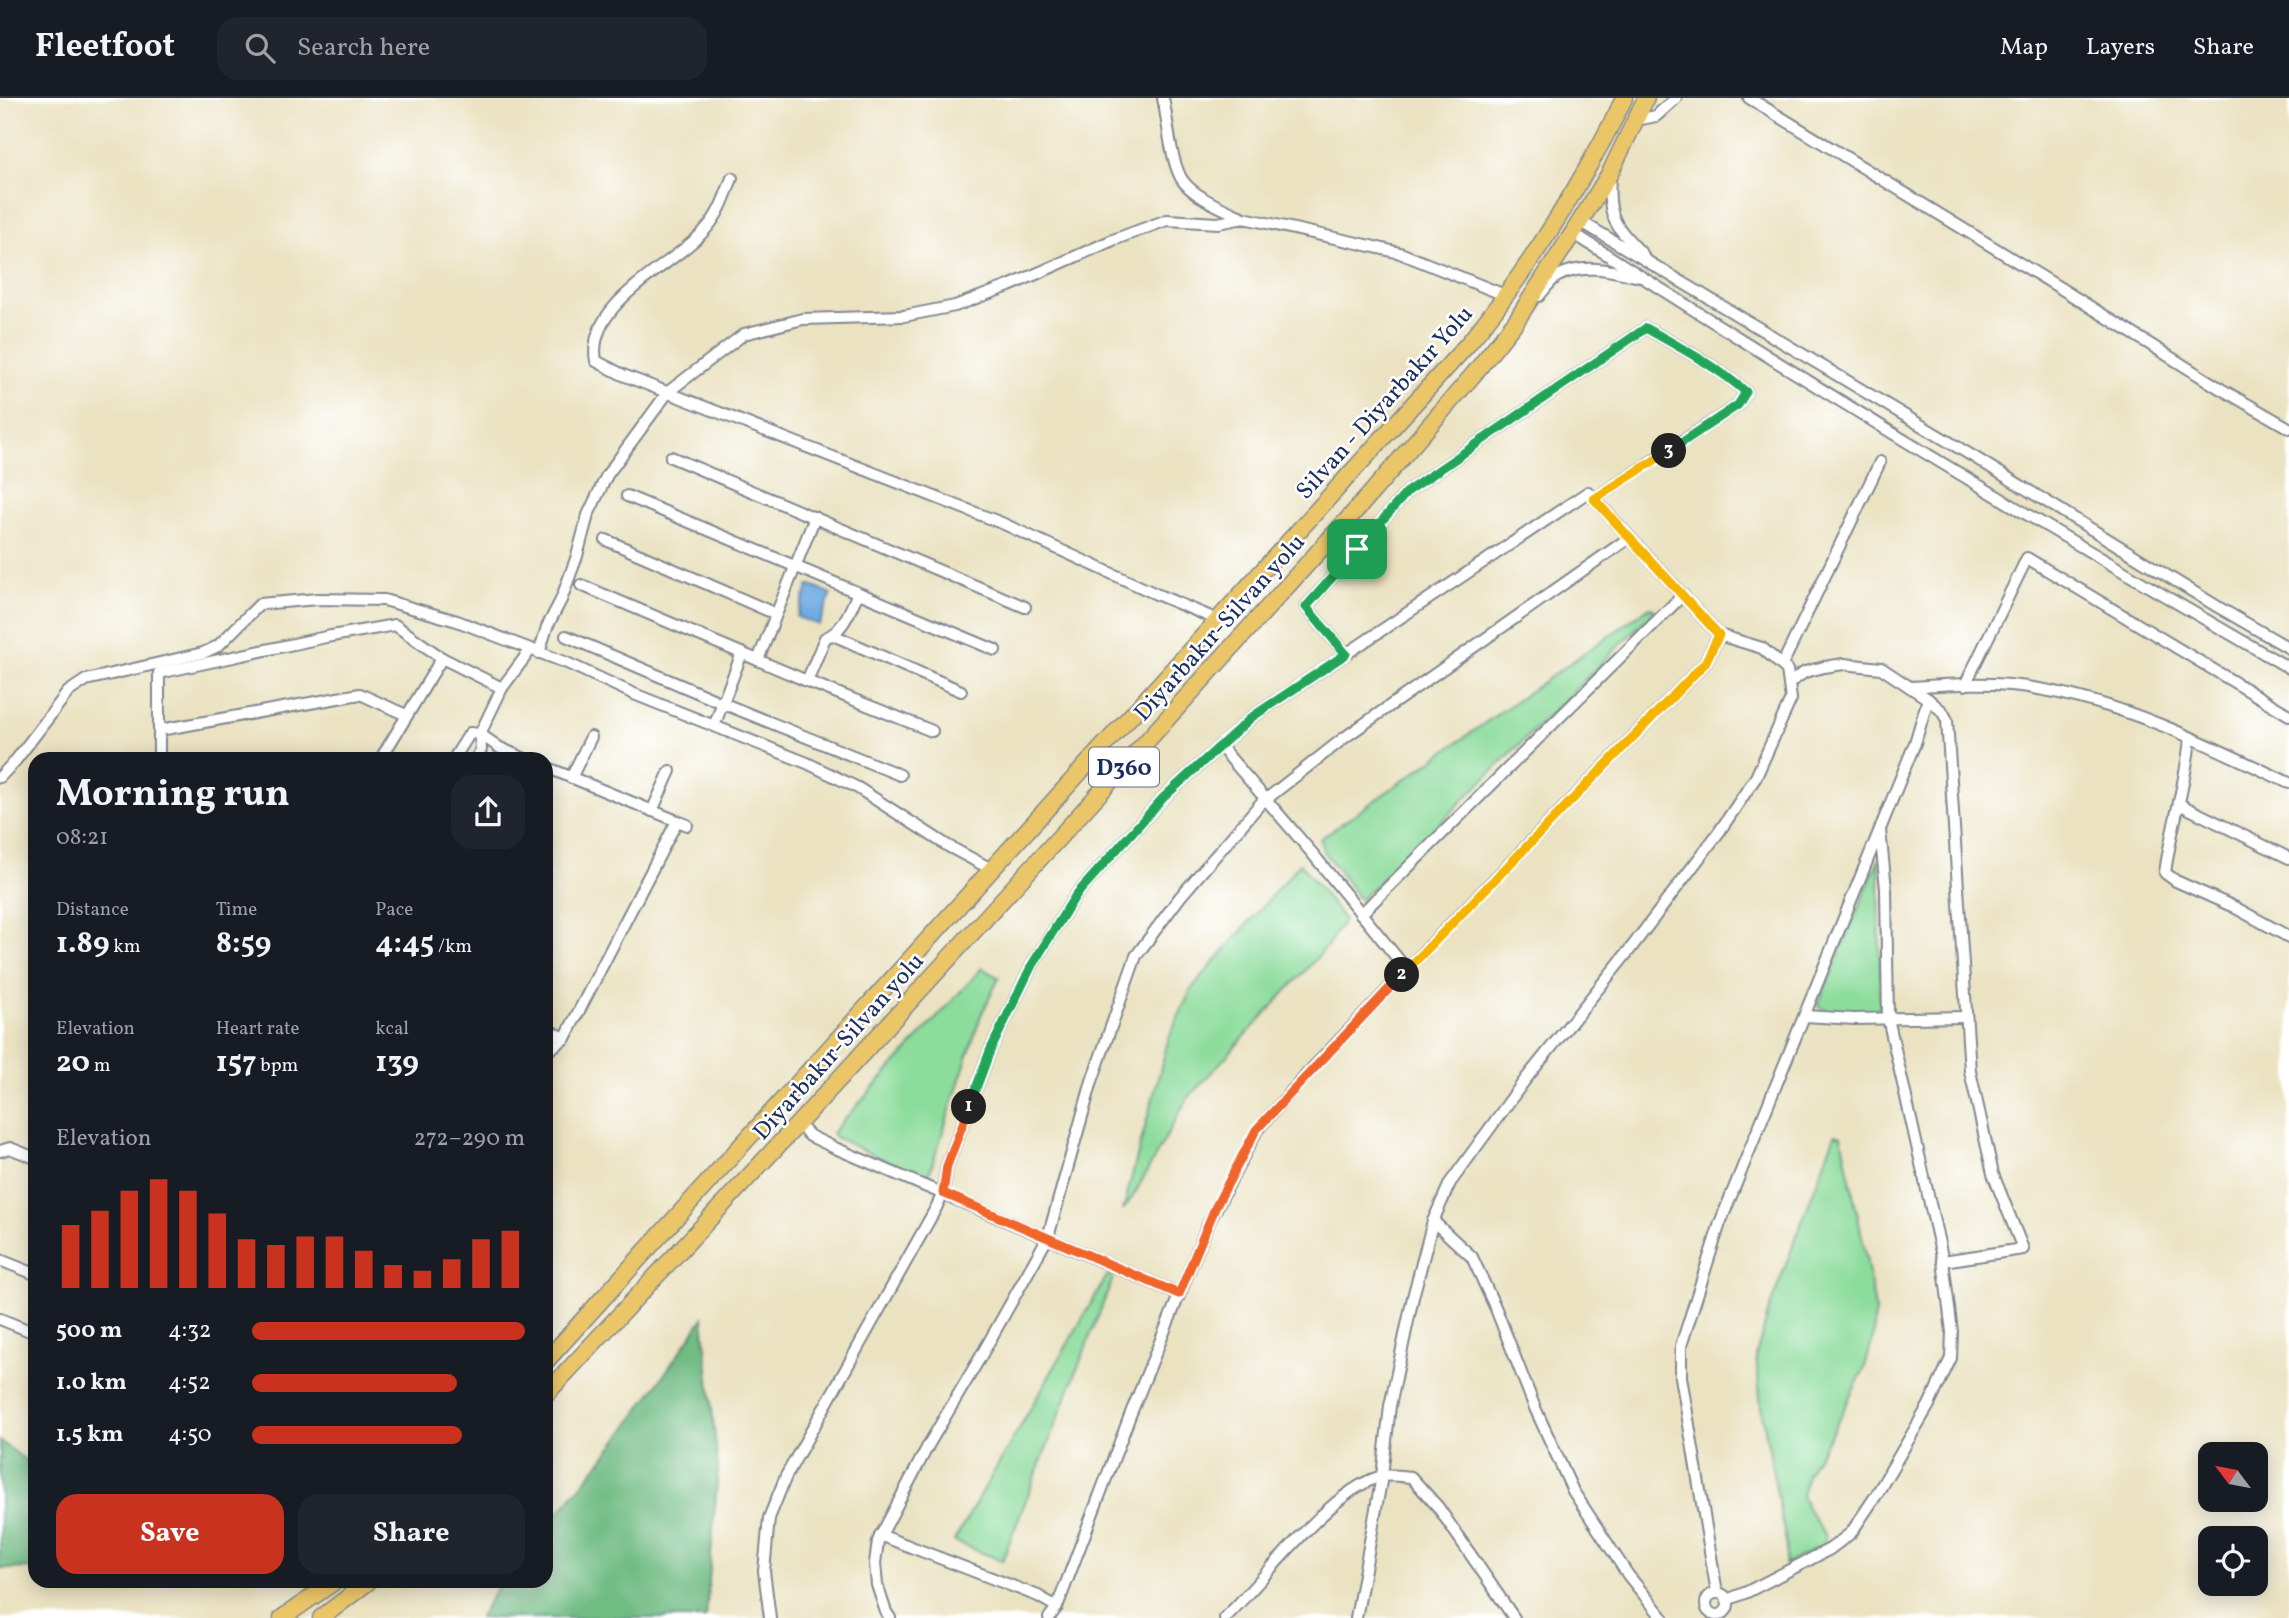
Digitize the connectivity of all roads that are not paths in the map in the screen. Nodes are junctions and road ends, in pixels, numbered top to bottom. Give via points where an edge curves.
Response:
1 (1163, 98) edge
2 (1624, 98) edge
3 (1646, 98) edge
4 (1676, 98) edge
5 (1749, 98) edge
6 (1637, 120) junction
7 (1610, 173) junction
8 (732, 177) dead end
9 (1244, 218) junction
10 (1577, 227) junction
11 (1654, 267) junction
12 (1644, 279) junction
13 (1507, 296) junction
14 (1516, 321) junction
15 (668, 392) junction
16 (2289, 428) edge
17 (671, 457) dead end
18 (1880, 462) dead end
19 (627, 496) dead end
20 (1594, 499) junction
21 (815, 517) junction
22 (1629, 538) junction
23 (606, 540) dead end
24 (795, 565) junction
25 (581, 585) dead end
26 (858, 593) junction
27 (1683, 595) junction
28 (1025, 607) dead end
29 (776, 614) junction
30 (1218, 620) junction
31 (833, 635) junction
32 (1719, 635) junction
33 (566, 636) dead end
34 (2289, 648) edge
35 (995, 650) dead end
36 (535, 651) junction
37 (742, 653) junction
38 (1346, 654) junction
39 (442, 658) junction
40 (758, 660) junction
41 (1782, 666) junction
42 (2289, 668) edge
43 (807, 681) junction
44 (1789, 684) junction
45 (1965, 685) junction
46 (1910, 687) junction
47 (502, 688) junction
48 (961, 691) dead end
49 (1928, 699) junction
50 (722, 703) junction
51 (406, 715) junction
52 (2289, 715) edge
53 (714, 726) junction
54 (160, 730) junction
55 (932, 731) dead end
56 (480, 734) junction
57 (591, 737) dead end
58 (2190, 738) junction
59 (1220, 746) junction
60 (159, 752) edge
61 (385, 752) edge
62 (458, 752) edge
63 (480, 752) edge
64 (509, 752) edge
65 (553, 771) edge
66 (670, 771) dead end
67 (900, 775) dead end
68 (0, 777) edge
69 (571, 778) junction
70 (2289, 783) edge
71 (1266, 799) junction
72 (2179, 804) junction
73 (652, 811) junction
74 (1880, 827) junction
75 (2289, 858) edge
76 (991, 869) junction
77 (1362, 914) junction
78 (2289, 937) edge
79 (1407, 970) junction
80 (1805, 1016) junction
81 (1965, 1017) junction
82 (1888, 1018) junction
83 (553, 1032) edge
84 (565, 1038) junction
85 (553, 1047) edge
86 (798, 1124) junction
87 (0, 1151) edge
88 (28, 1155) edge
89 (943, 1193) junction
90 (1433, 1221) junction
91 (1048, 1237) junction
92 (0, 1260) edge
93 (1943, 1261) junction
94 (28, 1271) edge
95 (1179, 1294) junction
96 (0, 1319) edge
97 (28, 1330) edge
98 (553, 1353) edge
99 (553, 1386) edge
100 (1382, 1476) junction
101 (880, 1535) junction
102 (325, 1588) edge
103 (360, 1588) edge
104 (1722, 1596) junction
105 (1057, 1607) junction
106 (1712, 1616) edge
107 (282, 1618) edge
108 (321, 1618) edge
109 (770, 1618) edge
110 (890, 1618) edge
111 (1049, 1618) edge
112 (1225, 1618) edge
113 (1356, 1618) edge
114 (1514, 1618) edge
115 (1663, 1618) edge

1 - 9 street via 1182,180 1215,206
2 - 13 highway, Silvan - Diyarbakır Yolu / D360 via 1572,196
3 - 6 highway, Diyarbakır-Silvan yolu / D360
4 - 6 street via 1656,116
5 - 16 street
6 - 7 highway, Diyarbakır-Silvan yolu / D360
7 - 10 highway, Diyarbakır-Silvan yolu / D360
7 - 11 street via 1609,202 1620,232
8 - 15 street via 720,210 705,232 621,298 593,348 596,360
9 - 13 street via 1401,253
9 - 15 street via 1218,223 1167,220 955,306 904,316 803,319 744,334
10 - 11 street
10 - 12 street
10 - 14 highway, Diyarbakır-Silvan yolu / D360
11 - 34 street
12 - 14 street via 1616,271 1574,270 1557,276
12 - 42 street via 1976,484
13 - 30 highway, Silvan - Diyarbakır Yolu / D360 via 1468,345
14 - 86 highway, Diyarbakır-Silvan yolu / D360 via 1366,499
15 - 30 street via 1004,524
15 - 36 street via 607,475 588,515 561,600
17 - 21 street
18 - 41 street
19 - 24 street
20 - 22 street
20 - 38 street via 1588,492
20 - 38 street via 1738,405 1746,392 1646,328 1408,491 1306,607
21 - 24 street
21 - 28 street
22 - 27 street
22 - 71 street via 1344,738
23 - 29 street
24 - 26 street
24 - 29 street
25 - 37 street
26 - 31 street
26 - 35 street
27 - 32 street
27 - 77 street
29 - 40 street
30 - 76 highway, Silvan - Diyarbakır Yolu / D360
31 - 43 street via 825,638
31 - 48 street
32 - 41 street via 1762,648
32 - 79 street via 1705,663
33 - 50 street
36 - 47 street
36 - 53 street
36 - 68 street via 384,600 318,598 260,604 218,646 203,653 86,680 68,692
37 - 40 street
37 - 50 street
38 - 59 street via 1252,717
39 - 47 street
39 - 51 street
39 - 54 street via 395,625 159,673
40 - 43 street
41 - 44 street
43 - 55 street
44 - 46 street via 1805,672 1844,664 1881,668
44 - 90 street via 1791,699 1756,778 1720,832 1525,1080 1450,1183
45 - 46 street
45 - 52 street via 2027,558
45 - 58 street via 2051,692 2104,705
46 - 49 street
47 - 56 street
49 - 74 street
49 - 81 street via 1947,720
50 - 53 street
50 - 67 street
51 - 54 street via 360,694
51 - 61 street
53 - 76 street via 858,788
54 - 60 street
56 - 62 street via 470,733
56 - 63 street
56 - 64 street
57 - 69 street
58 - 70 street
58 - 72 street
59 - 71 street
59 - 89 street via 1163,798 1076,895 1039,953 990,1051 947,1166
65 - 69 street
66 - 73 street
69 - 73 street
71 - 77 street
71 - 91 street via 1180,897 1136,956 1092,1081
72 - 75 street
72 - 78 street via 2165,873
73 - 84 street via 682,823
74 - 80 street
74 - 82 street
76 - 98 highway, Silvan - Diyarbakır Yolu / D360
77 - 79 street
79 - 95 street via 1256,1130 1215,1208
80 - 82 street
80 - 104 street via 1720,1223 1681,1346 1681,1377
81 - 82 street
81 - 93 street via 1970,1071 1993,1174 2023,1249
82 - 93 street
83 - 84 street
84 - 85 street
86 - 89 street via 810,1136
86 - 99 highway, Diyarbakır-Silvan yolu / D360
87 - 88 street via 10,1147
89 - 91 street
89 - 109 street via 816,1421 769,1518 764,1571
90 - 100 street via 1390,1406
90 - 115 street via 1472,1256 1573,1491
91 - 95 street
91 - 101 street
92 - 94 street
93 - 104 street via 1951,1358 1875,1497 1850,1532 1830,1549 1748,1591
95 - 105 street
96 - 97 street
100 - 112 street via 1340,1499
100 - 113 street
100 - 114 street via 1411,1477 1438,1507
101 - 105 street
101 - 110 street via 877,1585
102 - 107 highway
103 - 108 highway
104 - 106 street via 1727,1610
104 - 106 street via 1711,1594 1706,1600
105 - 111 street

